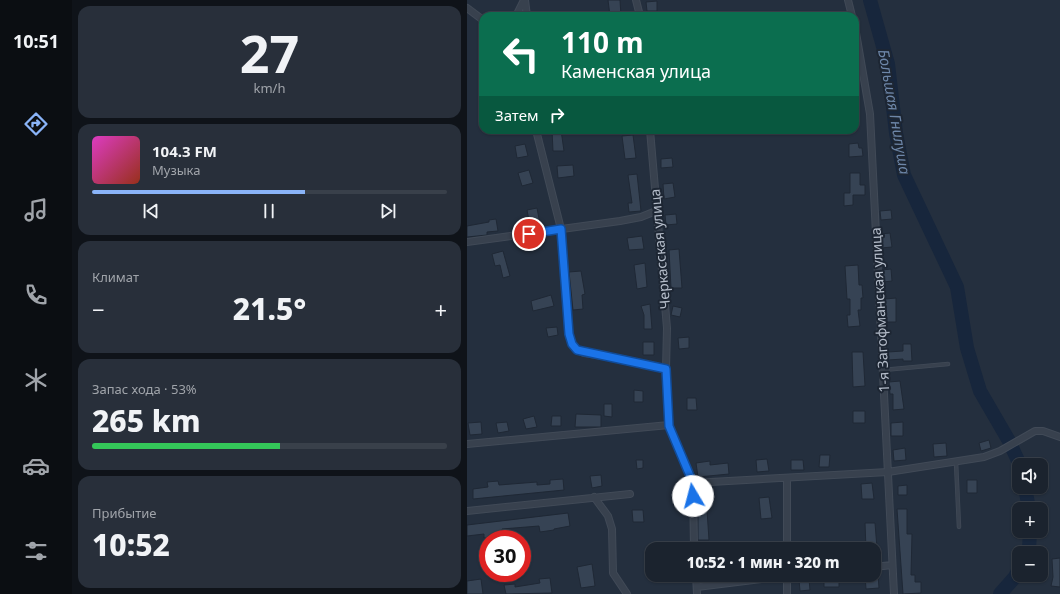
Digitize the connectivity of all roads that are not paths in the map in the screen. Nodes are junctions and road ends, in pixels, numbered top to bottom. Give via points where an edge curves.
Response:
1 (525, 0) edge
2 (636, 0) edge
3 (848, 0) edge
4 (467, 8) edge
5 (518, 12) edge
6 (526, 12) edge
7 (638, 12) edge
8 (851, 12) edge
9 (479, 17) edge
10 (859, 50) edge
11 (536, 134) edge
12 (649, 134) edge
13 (656, 211) junction
14 (561, 229) junction
15 (467, 242) edge
16 (948, 364) dead end
17 (666, 369) junction
18 (883, 370) junction
19 (669, 426) junction
20 (1060, 437) edge
21 (467, 444) edge
22 (956, 462) junction
23 (888, 472) junction
24 (787, 478) junction
25 (693, 483) junction
26 (630, 494) dead end
27 (594, 497) junction
28 (467, 511) edge
29 (959, 527) dead end
30 (694, 542) edge
31 (787, 542) edge
32 (892, 565) junction
33 (881, 566) edge
34 (697, 582) edge
35 (734, 582) edge
36 (787, 582) edge
37 (697, 587) junction
38 (627, 594) edge
39 (697, 594) edge
40 (787, 594) edge
41 (894, 594) edge

1 - 5 street
1 - 6 street
2 - 7 street
3 - 8 street
4 - 9 street
10 - 18 street, 1-я Загофманская улица via 870,114
11 - 14 street
12 - 13 street, Черкасская улица
13 - 14 street via 641,217
13 - 17 street, Черкасская улица via 667,328
14 - 15 street
14 - 17 street via 569,334 572,344 577,350
16 - 18 lane
17 - 19 street, Черкасская улица
18 - 23 street, 1-я Загофманская улица
19 - 21 street
19 - 25 street, Черкасская улица
20 - 22 street via 1035,431 984,457
22 - 23 street
22 - 29 lane
23 - 24 street
23 - 32 street, 1-я Загофманская улица
24 - 25 street
24 - 31 street
25 - 30 street
26 - 27 street
27 - 28 street
27 - 38 street via 608,516 612,529 613,573
32 - 33 street
32 - 41 street, 1-я Загофманская улица
34 - 37 street
35 - 37 street
36 - 40 street
37 - 39 street

